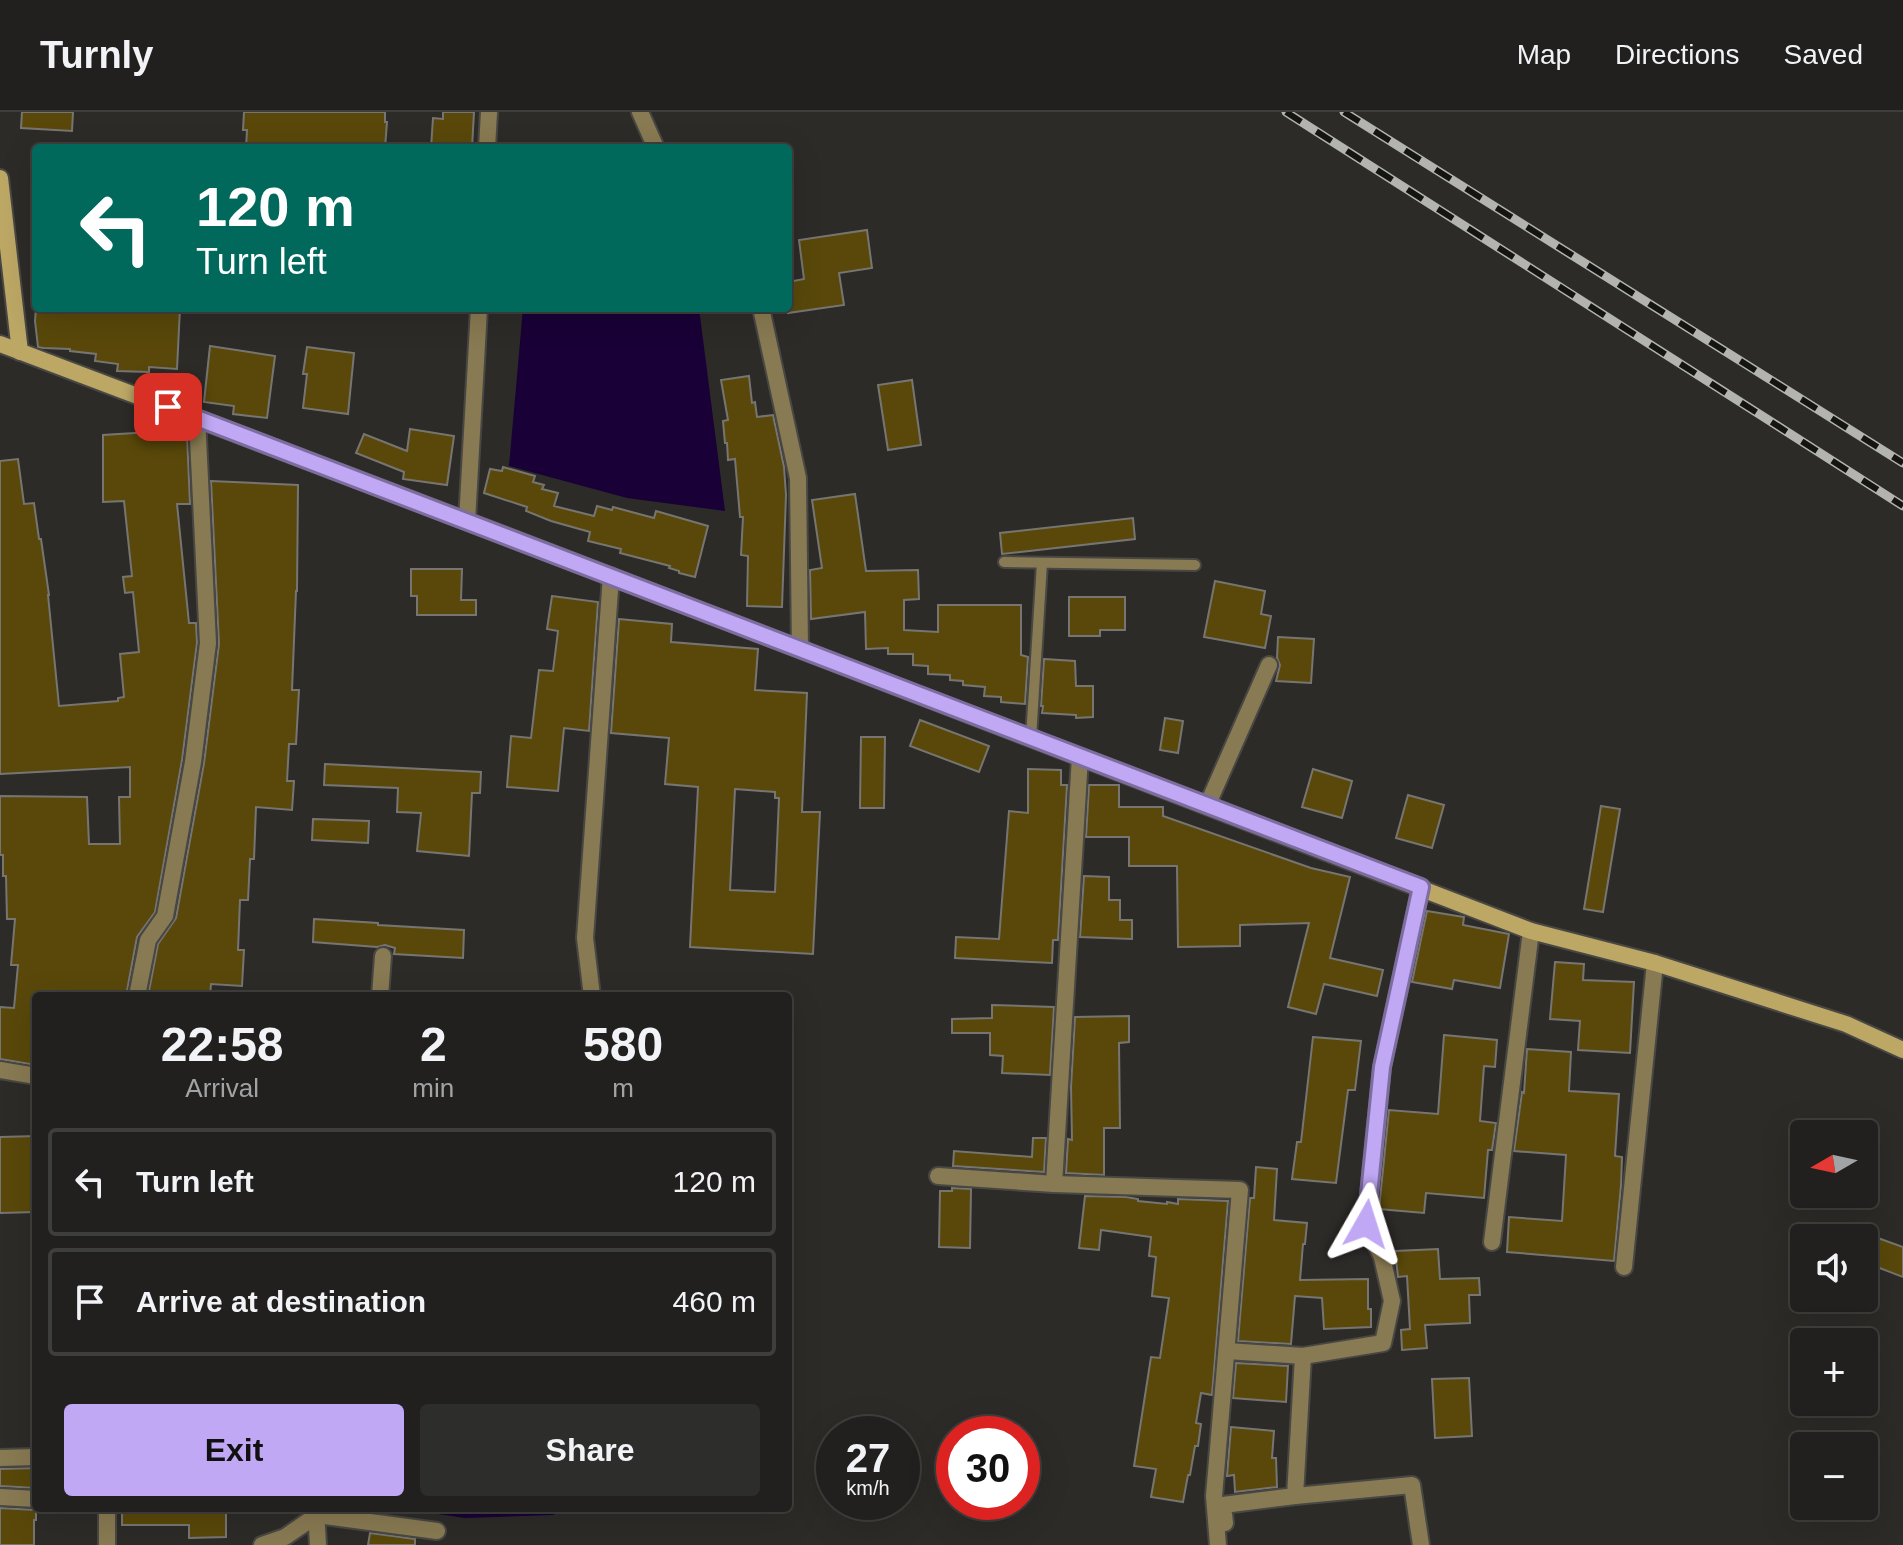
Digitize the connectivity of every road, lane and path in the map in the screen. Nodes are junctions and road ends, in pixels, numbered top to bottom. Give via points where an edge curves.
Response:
1 (489, 112) edge
2 (640, 112) edge
3 (487, 144) edge
4 (654, 144) edge
5 (0, 178) edge
6 (479, 312) edge
7 (762, 312) edge
8 (0, 344) edge
9 (20, 352) junction
10 (197, 418) junction
11 (467, 521) junction
12 (1004, 562) dead end
13 (1042, 563) junction
14 (1195, 565) dead end
15 (611, 576) junction
16 (800, 649) junction
17 (1269, 665) dead end
18 (1031, 738) junction
19 (1080, 757) junction
20 (1207, 806) junction
21 (1421, 887) junction
22 (1531, 931) junction
23 (383, 956) dead end
24 (1655, 963) junction
25 (138, 992) edge
26 (380, 992) edge
27 (592, 992) edge
28 (1903, 1050) edge
29 (0, 1070) edge
30 (32, 1075) edge
31 (938, 1176) dead end
32 (1054, 1184) junction
33 (1492, 1242) dead end
34 (1624, 1267) dead end
35 (1227, 1351) junction
36 (1303, 1356) junction
37 (32, 1457) edge
38 (0, 1458) edge
39 (1295, 1496) junction
40 (0, 1497) edge
41 (32, 1499) edge
42 (107, 1512) edge
43 (316, 1512) edge
44 (437, 1531) dead end
45 (107, 1545) edge
46 (262, 1545) edge
47 (318, 1545) edge
48 (1218, 1545) edge
49 (1228, 1545) edge
50 (1421, 1545) edge

1 - 3 street
2 - 4 street
5 - 9 main road
6 - 11 street
7 - 16 street via 798,478
8 - 9 main road
9 - 10 main road
10 - 11 main road
10 - 25 street via 208,643 165,916 148,940
11 - 15 main road
12 - 13 lane
13 - 14 lane
13 - 18 lane
15 - 16 main road
15 - 27 street via 585,938
16 - 18 main road
17 - 20 street
18 - 19 main road
19 - 20 main road
19 - 32 street
20 - 21 main road
21 - 22 main road
21 - 36 street via 1382,1067 1366,1224 1382,1257 1392,1301 1383,1343
22 - 24 main road
22 - 33 street
23 - 26 street
24 - 28 main road via 1846,1024
24 - 34 street
29 - 30 street
31 - 32 street
32 - 35 street via 1240,1190
35 - 36 street
35 - 48 street via 1214,1496
36 - 39 street
37 - 38 street
39 - 49 street via 1223,1505
39 - 50 street via 1412,1485
40 - 41 street
42 - 45 street
43 - 44 street
43 - 46 street via 285,1537
43 - 47 street

